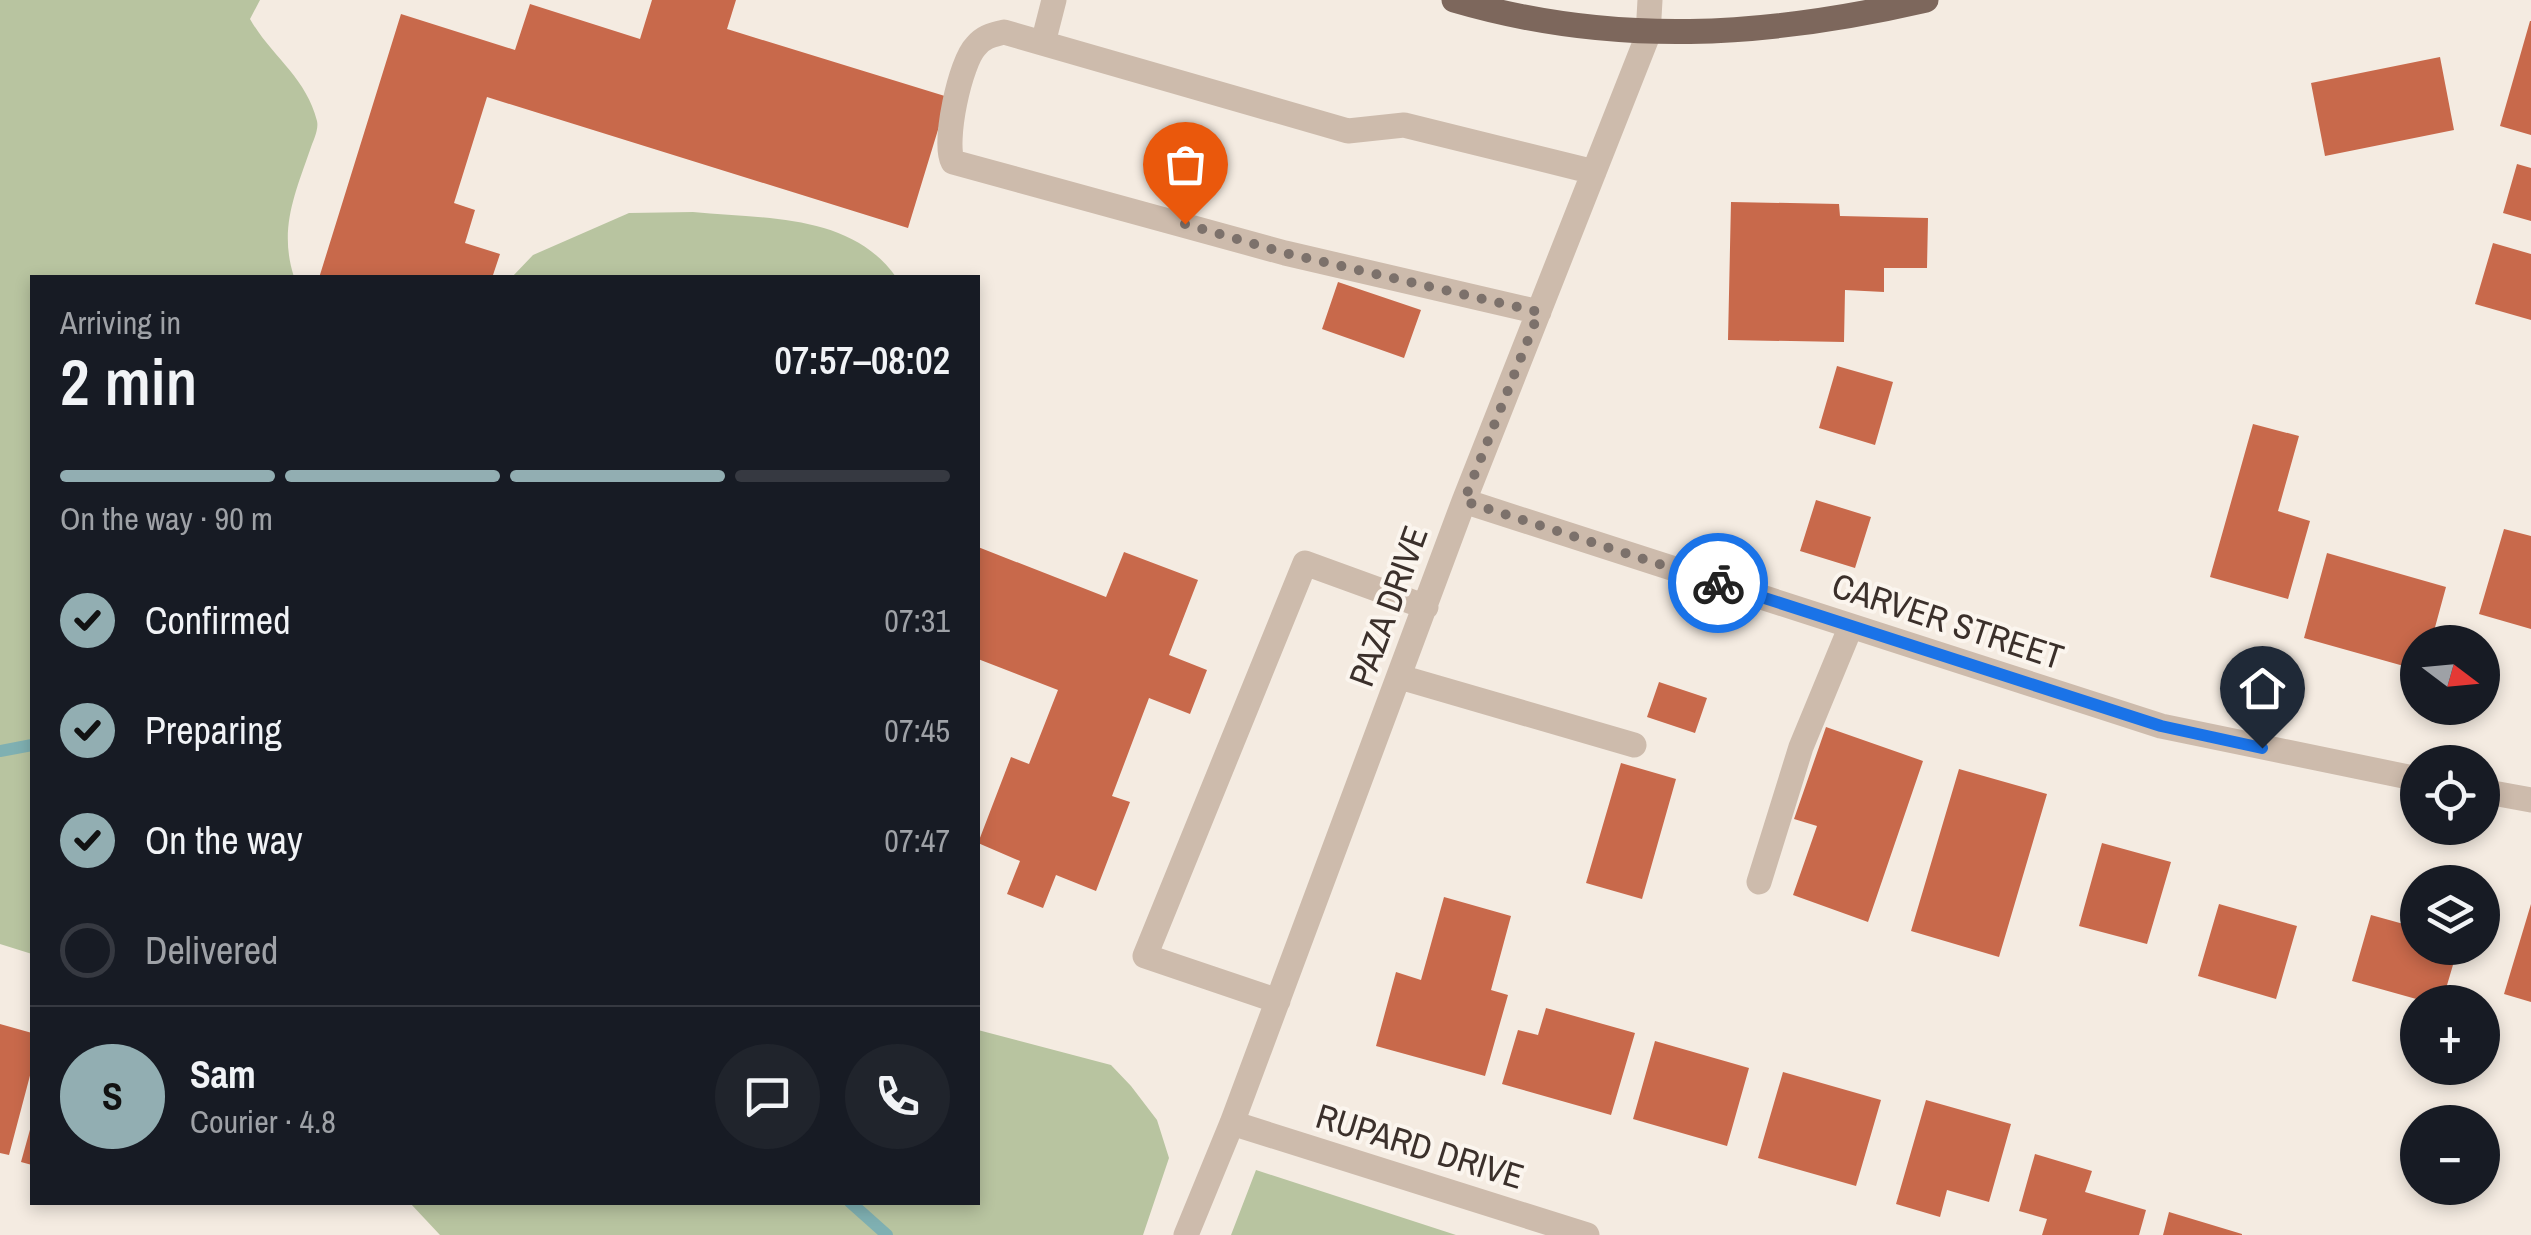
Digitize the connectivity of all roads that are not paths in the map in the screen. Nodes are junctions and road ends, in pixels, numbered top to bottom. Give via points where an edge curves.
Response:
1 (1054, 0) edge
2 (1454, 0) edge
3 (1650, 0) edge
4 (1926, 0) edge
5 (1648, 35) junction
6 (1043, 43) junction
7 (1594, 172) junction
8 (1539, 312) junction
9 (1464, 501) junction
10 (1426, 607) junction
11 (1851, 626) junction
12 (1400, 677) junction
13 (1634, 745) dead end
14 (2400, 775) edge
15 (2500, 794) edge
16 (2531, 800) edge
17 (1759, 882) dead end
18 (1278, 1002) junction
19 (1232, 1123) junction
20 (1186, 1235) edge
21 (1587, 1235) edge

1 - 6 street
2 - 5 main road
3 - 5 street, PAZA DRIVE
4 - 5 main road via 1786,28
5 - 7 street, PAZA DRIVE
6 - 7 street via 1348,130 1404,124
6 - 8 street via 1004,32 973,48 950,137 953,162 1285,253
7 - 8 street, PAZA DRIVE
8 - 9 street, PAZA DRIVE
9 - 10 street, PAZA DRIVE
9 - 11 street, CARVER STREET
10 - 12 street, PAZA DRIVE
10 - 18 street via 1305,562 1146,956
11 - 14 street, CARVER STREET via 2161,726
11 - 17 street via 1801,747
12 - 13 street
12 - 18 street, PAZA DRIVE
15 - 16 street
18 - 19 street, PAZA DRIVE
19 - 20 street, PAZA DRIVE
19 - 21 street, RUPARD DRIVE

